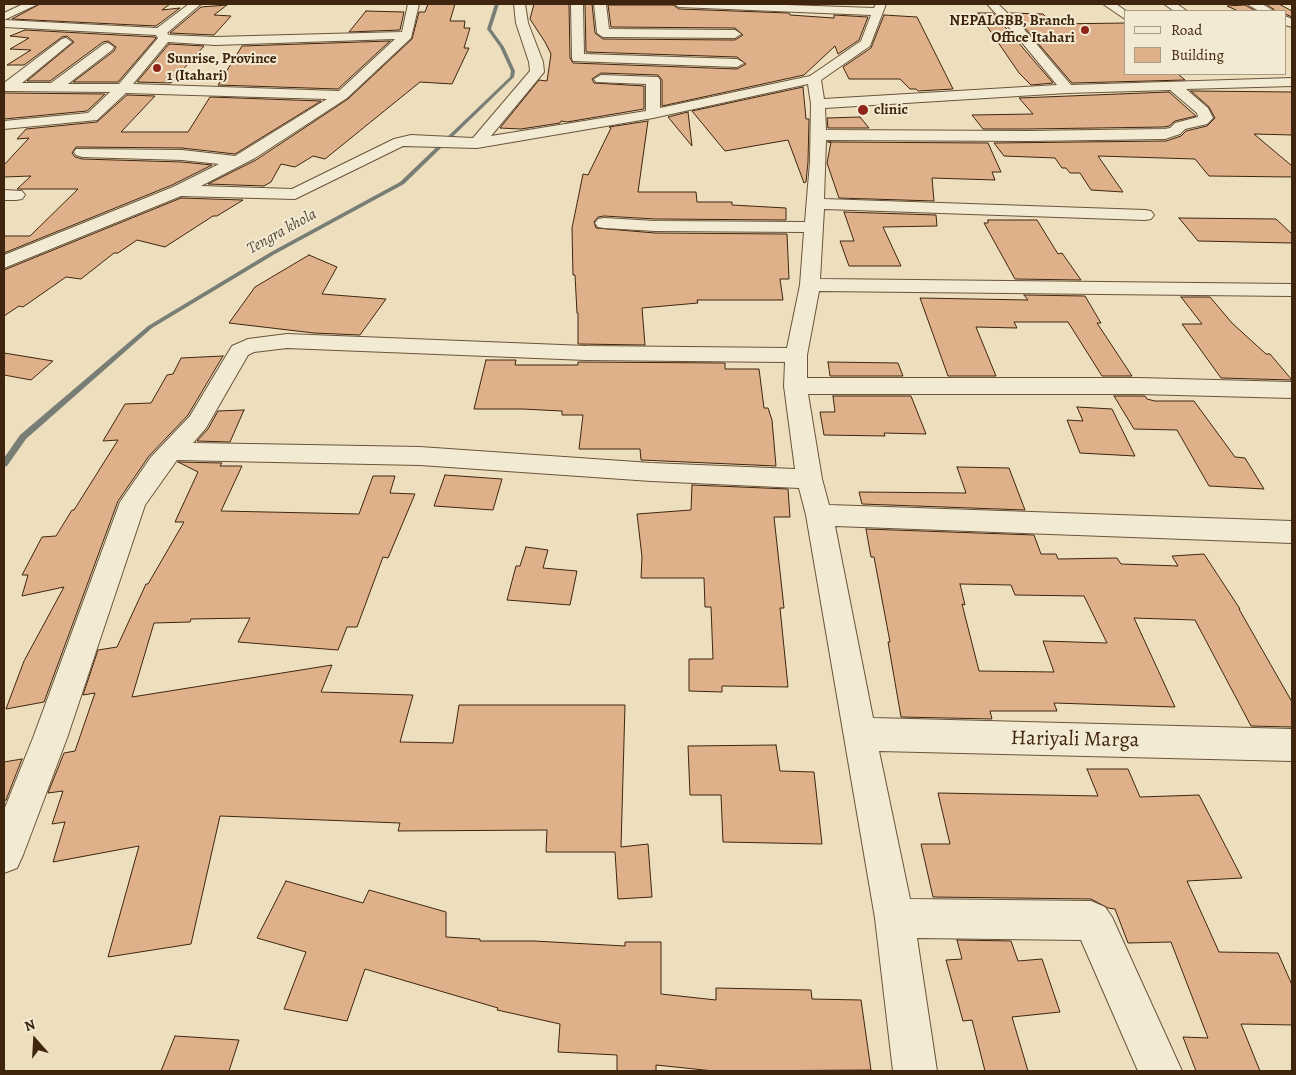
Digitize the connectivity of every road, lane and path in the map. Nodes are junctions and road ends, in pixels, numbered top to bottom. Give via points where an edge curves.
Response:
1 (32, 4) edge
2 (196, 4) edge
3 (414, 4) edge
4 (519, 4) edge
5 (577, 4) edge
6 (600, 4) edge
7 (679, 4) edge
8 (992, 4) edge
9 (1108, 4) edge
10 (1253, 4) edge
11 (880, 8) edge
12 (1266, 10) edge
13 (1124, 15) edge
14 (4, 17) edge
15 (4, 24) edge
16 (163, 35) junction
17 (407, 35) junction
18 (737, 40) edge
19 (66, 42) dead end
20 (108, 47) dead end
21 (1204, 75) edge
22 (601, 79) dead end
23 (1292, 82) edge
24 (1217, 84) junction
25 (1173, 86) junction
26 (6, 87) edge
27 (55, 87) junction
28 (123, 88) junction
29 (1067, 89) junction
30 (816, 92) junction
31 (342, 95) junction
32 (738, 97) junction
33 (653, 114) junction
34 (4, 124) edge
35 (818, 135) junction
36 (470, 143) junction
37 (82, 152) dead end
38 (236, 161) junction
39 (180, 191) junction
40 (815, 215) junction
41 (1145, 215) dead end
42 (604, 223) dead end
43 (4, 262) edge
44 (810, 285) junction
45 (1292, 290) edge
46 (796, 355) junction
47 (795, 386) junction
48 (1292, 390) edge
49 (172, 451) junction
50 (809, 479) junction
51 (819, 515) junction
52 (1292, 532) edge
53 (858, 734) junction
54 (1292, 745) edge
55 (4, 855) edge
56 (895, 918) junction
57 (915, 1071) edge
58 (1160, 1071) edge

1 - 14 street
2 - 16 street
3 - 17 street
4 - 36 street via 537,72
5 - 18 street via 578,58
6 - 18 street via 603,33
7 - 18 street
8 - 29 street
9 - 13 street
10 - 12 street
11 - 18 street
11 - 30 street via 866,43
15 - 16 street
16 - 17 street via 215,41
16 - 28 street
17 - 31 street
18 - 32 street
19 - 26 street
20 - 27 street
21 - 24 street
22 - 33 street via 653,80
23 - 24 street
24 - 25 street
25 - 29 street
25 - 35 street via 1206,118 1165,134
26 - 27 street
27 - 28 street
28 - 31 street
28 - 34 street via 92,118
29 - 30 street
30 - 32 street
30 - 35 street
31 - 38 street
32 - 33 street
33 - 36 street
35 - 40 street
36 - 39 street via 411,140 392,145 295,194
37 - 38 street via 182,155
38 - 39 street
39 - 43 street
40 - 41 street
40 - 42 street via 655,226
40 - 44 street
44 - 45 street
44 - 46 street
46 - 47 street
46 - 49 street via 586,353 287,341 248,346 237,355 198,422
47 - 48 street via 1138,386
47 - 50 street
49 - 50 street via 420,456
49 - 55 street via 134,502 50,738
50 - 51 street
51 - 52 street
51 - 53 street
53 - 54 street, Hariyali Marga
53 - 56 street
56 - 57 street
56 - 58 street via 1091,921

